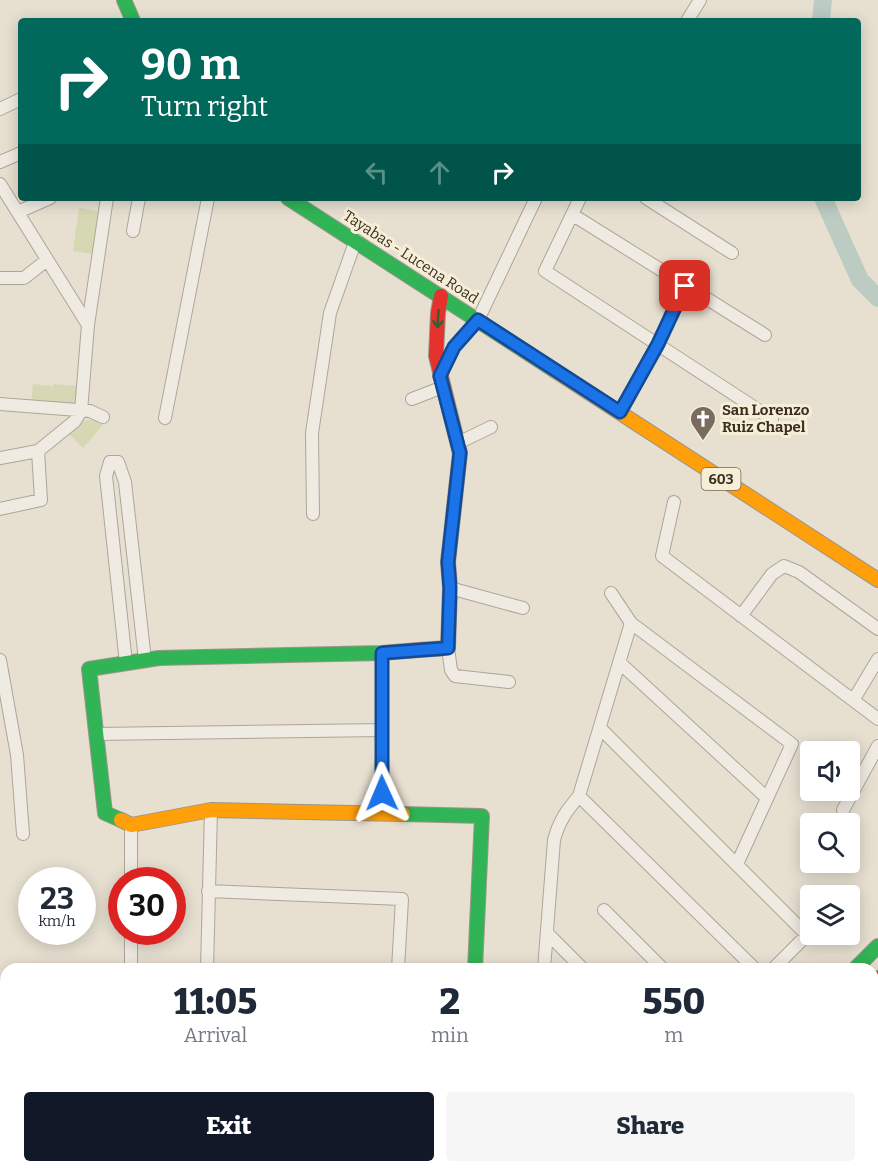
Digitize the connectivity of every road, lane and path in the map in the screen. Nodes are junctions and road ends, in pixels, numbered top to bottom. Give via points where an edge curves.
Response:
1 (124, 0) edge
2 (700, 0) edge
3 (131, 18) edge
4 (689, 18) edge
5 (18, 100) edge
6 (0, 109) edge
7 (18, 154) edge
8 (0, 162) edge
9 (0, 184) edge
10 (43, 201) edge
11 (107, 201) edge
12 (138, 201) edge
13 (207, 201) edge
14 (293, 201) edge
15 (535, 201) edge
16 (579, 201) edge
17 (651, 201) edge
18 (18, 212) junction
19 (573, 214) junction
20 (133, 231) dead end
21 (357, 241) junction
22 (732, 253) dead end
23 (47, 260) junction
24 (0, 278) edge
25 (685, 286) junction
26 (441, 296) junction
27 (478, 320) junction
28 (88, 325) junction
29 (765, 334) dead end
30 (658, 344) junction
31 (441, 382) junction
32 (412, 399) dead end
33 (0, 404) edge
34 (81, 411) junction
35 (620, 412) junction
36 (103, 417) dead end
37 (165, 418) dead end
38 (772, 419) dead end
39 (491, 427) dead end
40 (458, 443) junction
41 (38, 451) junction
42 (0, 458) edge
43 (674, 502) dead end
44 (0, 509) edge
45 (313, 514) dead end
46 (878, 580) edge
47 (450, 588) junction
48 (611, 593) dead end
49 (523, 608) dead end
50 (741, 616) junction
51 (631, 623) junction
52 (878, 629) edge
53 (448, 648) junction
54 (382, 653) junction
55 (878, 659) edge
56 (0, 660) edge
57 (145, 660) junction
58 (126, 663) junction
59 (620, 663) junction
60 (509, 682) dead end
61 (854, 699) junction
62 (878, 719) edge
63 (600, 728) junction
64 (382, 730) junction
65 (96, 734) junction
66 (878, 746) edge
67 (579, 796) junction
68 (767, 798) junction
69 (211, 810) junction
70 (843, 810) dead end
71 (382, 814) junction
72 (131, 825) junction
73 (24, 834) dead end
74 (737, 864) junction
75 (131, 867) edge
76 (208, 891) junction
77 (604, 910) dead end
78 (800, 925) edge
79 (548, 933) junction
80 (800, 943) edge
81 (131, 945) edge
82 (878, 946) edge
83 (132, 963) edge
84 (207, 963) edge
85 (398, 963) edge
86 (475, 963) edge
87 (545, 963) edge
88 (577, 963) edge
89 (657, 963) edge
90 (749, 963) edge
91 (779, 963) edge
92 (861, 963) edge

1 - 3 main road
2 - 4 street
5 - 6 street
7 - 8 street
9 - 18 street
10 - 18 street
11 - 28 street
12 - 20 street
13 - 37 street
14 - 21 main road, Tayabas - Lucena Road / 603
15 - 27 street
16 - 19 street
17 - 22 street
18 - 23 street
19 - 25 street
19 - 30 street via 545,271
21 - 26 main road, Tayabas - Lucena Road / 603
21 - 45 street via 330,313 312,433
23 - 24 street via 24,278
23 - 28 street
25 - 29 street
25 - 30 street
26 - 27 main road, Tayabas - Lucena Road / 603
26 -> 31 main road via 436,356
27 - 31 street via 454,347
27 - 35 main road, Tayabas - Lucena Road / 603
28 - 34 street
30 - 35 street
30 - 38 street
31 - 32 street
31 - 40 main road
33 - 34 street
34 - 36 street
34 - 41 street via 75,421
35 - 46 main road, Tayabas - Lucena Road / 603
39 - 40 street
40 - 47 main road via 458,487 448,562
41 - 42 street
41 - 44 street via 41,500
43 - 50 street via 662,556
47 - 49 street
47 - 53 main road
48 - 51 street
50 - 52 street via 772,574 784,566 799,572
50 - 61 street
51 - 59 street
51 - 68 street via 792,744
53 - 54 main road
53 - 60 street via 455,676
54 - 57 main road
54 - 64 street
55 - 61 street
56 - 73 street via 17,755
57 - 58 main road
57 - 58 street via 125,482 118,462 110,462 106,476
58 - 65 main road via 89,669
59 - 63 street
59 - 68 street
61 - 62 street
63 - 67 street
63 - 74 street
64 - 65 street
64 - 71 street
65 - 72 main road via 105,813
66 - 70 street
67 - 79 street via 564,813 556,833
67 - 90 street
68 - 74 street
69 - 71 main road
69 - 72 main road
69 - 76 street
71 - 86 main road via 482,816
72 - 75 street
74 - 78 street
76 - 84 street
76 - 85 street via 402,899
77 - 89 street
79 - 87 street
79 - 88 street
80 - 91 street
81 - 83 street
82 - 92 main road

